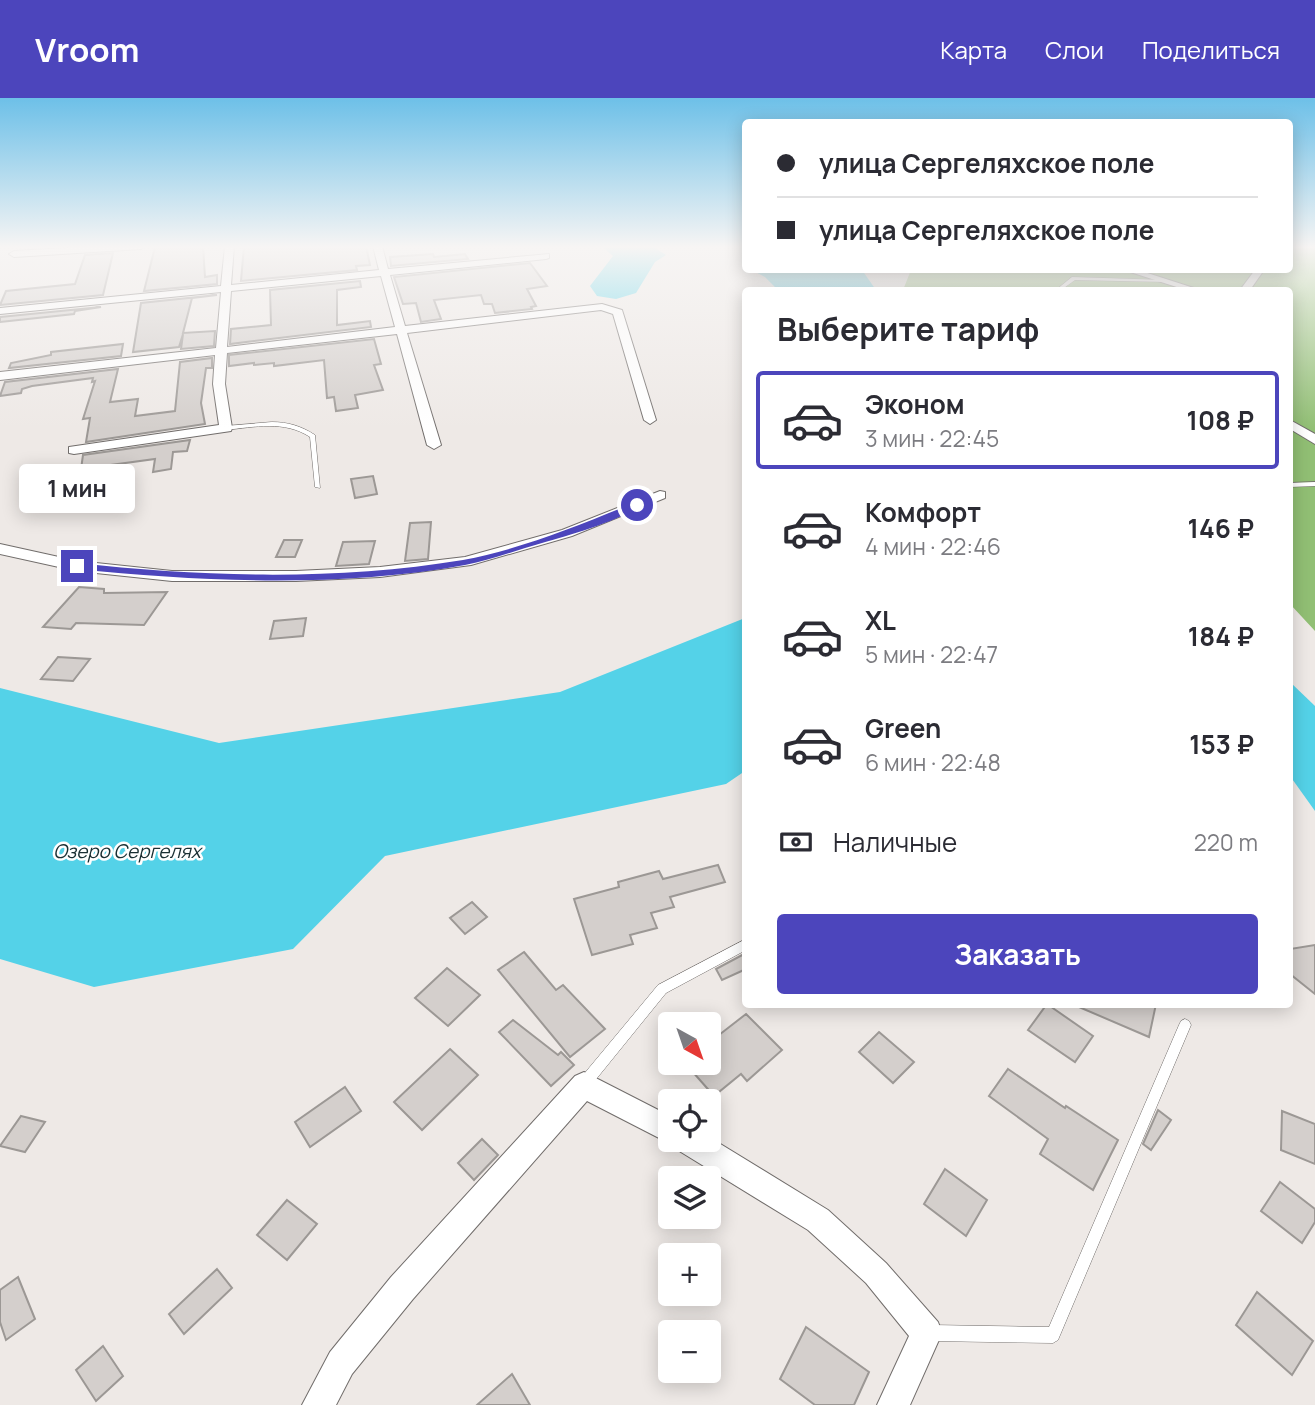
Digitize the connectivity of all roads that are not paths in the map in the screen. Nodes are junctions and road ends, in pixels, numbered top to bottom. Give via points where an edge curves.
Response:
1 (39, 307) edge
2 (225, 307) edge
3 (395, 307) edge
4 (0, 311) edge
5 (403, 330) junction
6 (222, 351) junction
7 (0, 376) edge
8 (650, 420) dead end
9 (1293, 426) edge
10 (226, 428) junction
11 (1315, 440) edge
12 (434, 445) dead end
13 (74, 450) dead end
14 (1315, 484) edge
15 (1293, 485) edge
16 (318, 487) dead end
17 (660, 495) dead end
18 (0, 550) edge
19 (742, 946) edge
20 (1185, 1025) dead end
21 (584, 1085) junction
22 (658, 1124) edge
23 (707, 1152) edge
24 (927, 1333) junction
25 (318, 1405) edge
26 (893, 1405) edge

1 - 4 street
2 - 6 street
3 - 5 street
5 - 6 street
5 - 8 street via 613,309 618,312
5 - 12 street
6 - 7 street
6 - 10 street via 219,384
9 - 11 street
10 - 13 street
10 - 16 lane via 291,423 303,428 313,436
14 - 15 lane
17 - 18 street via 567,533 466,562 380,572 173,576 77,566
19 - 21 lane via 662,989
20 - 24 lane via 1053,1335
21 - 22 street
21 - 25 street via 402,1288 341,1363
23 - 24 street via 818,1220 876,1273
24 - 26 street

